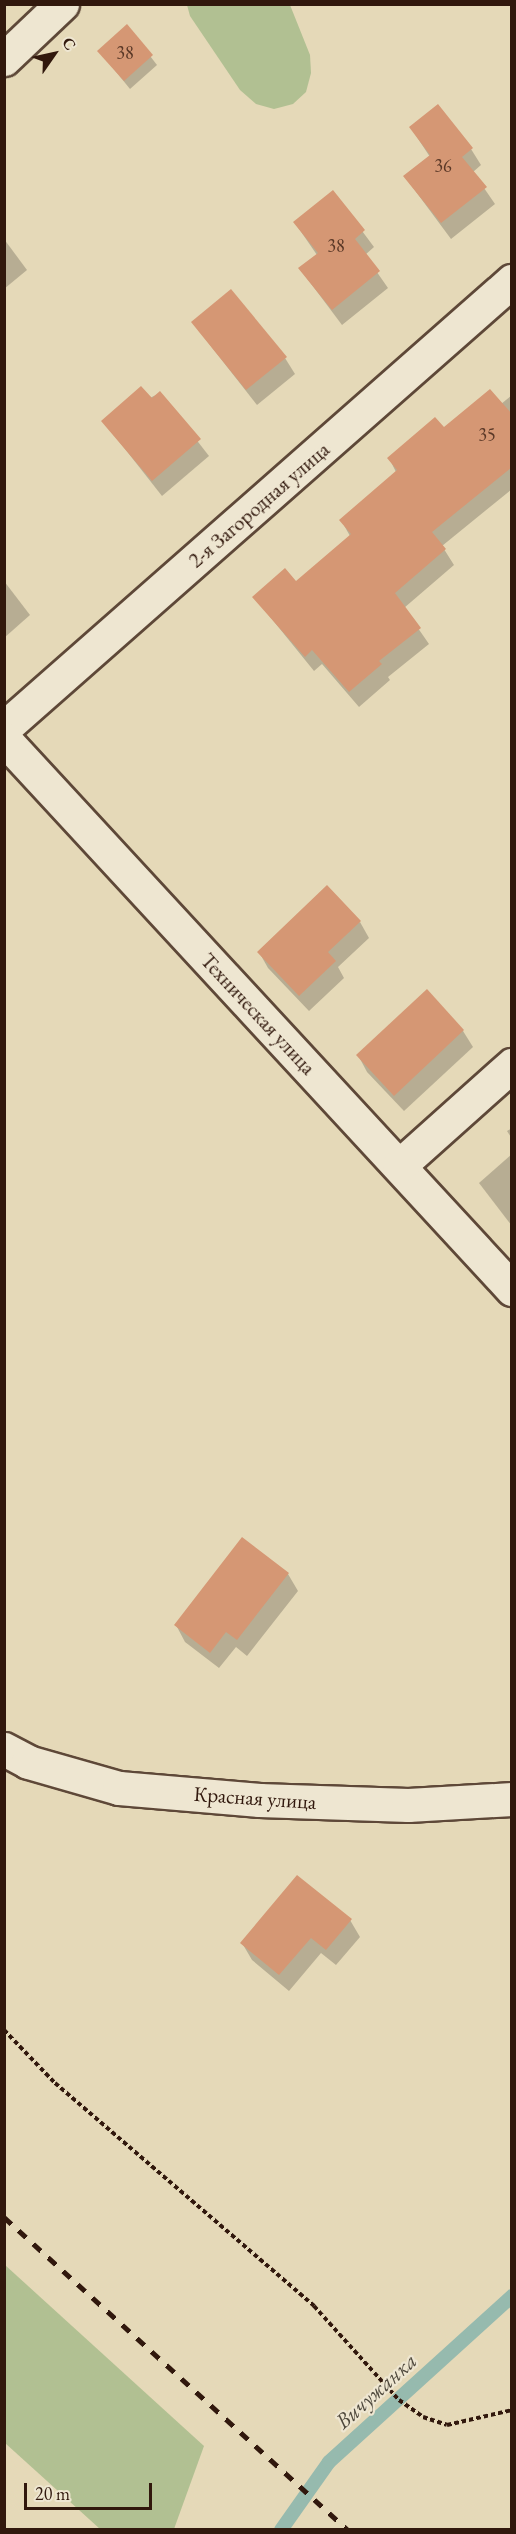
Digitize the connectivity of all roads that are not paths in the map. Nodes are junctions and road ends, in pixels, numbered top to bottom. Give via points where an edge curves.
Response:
1 (62, 4) edge
2 (4, 59) edge
3 (512, 281) edge
4 (4, 728) edge
5 (4, 739) edge
6 (512, 1065) edge
7 (399, 1166) junction
8 (512, 1289) edge
9 (4, 1749) edge
10 (512, 1799) edge

1 - 2 street
3 - 4 street, 2-я Загородная улица
5 - 7 street, Техническая улица
6 - 7 street
7 - 8 street, Техническая улица
9 - 10 street, Красная улица via 28,1762 119,1788 259,1800 408,1805

